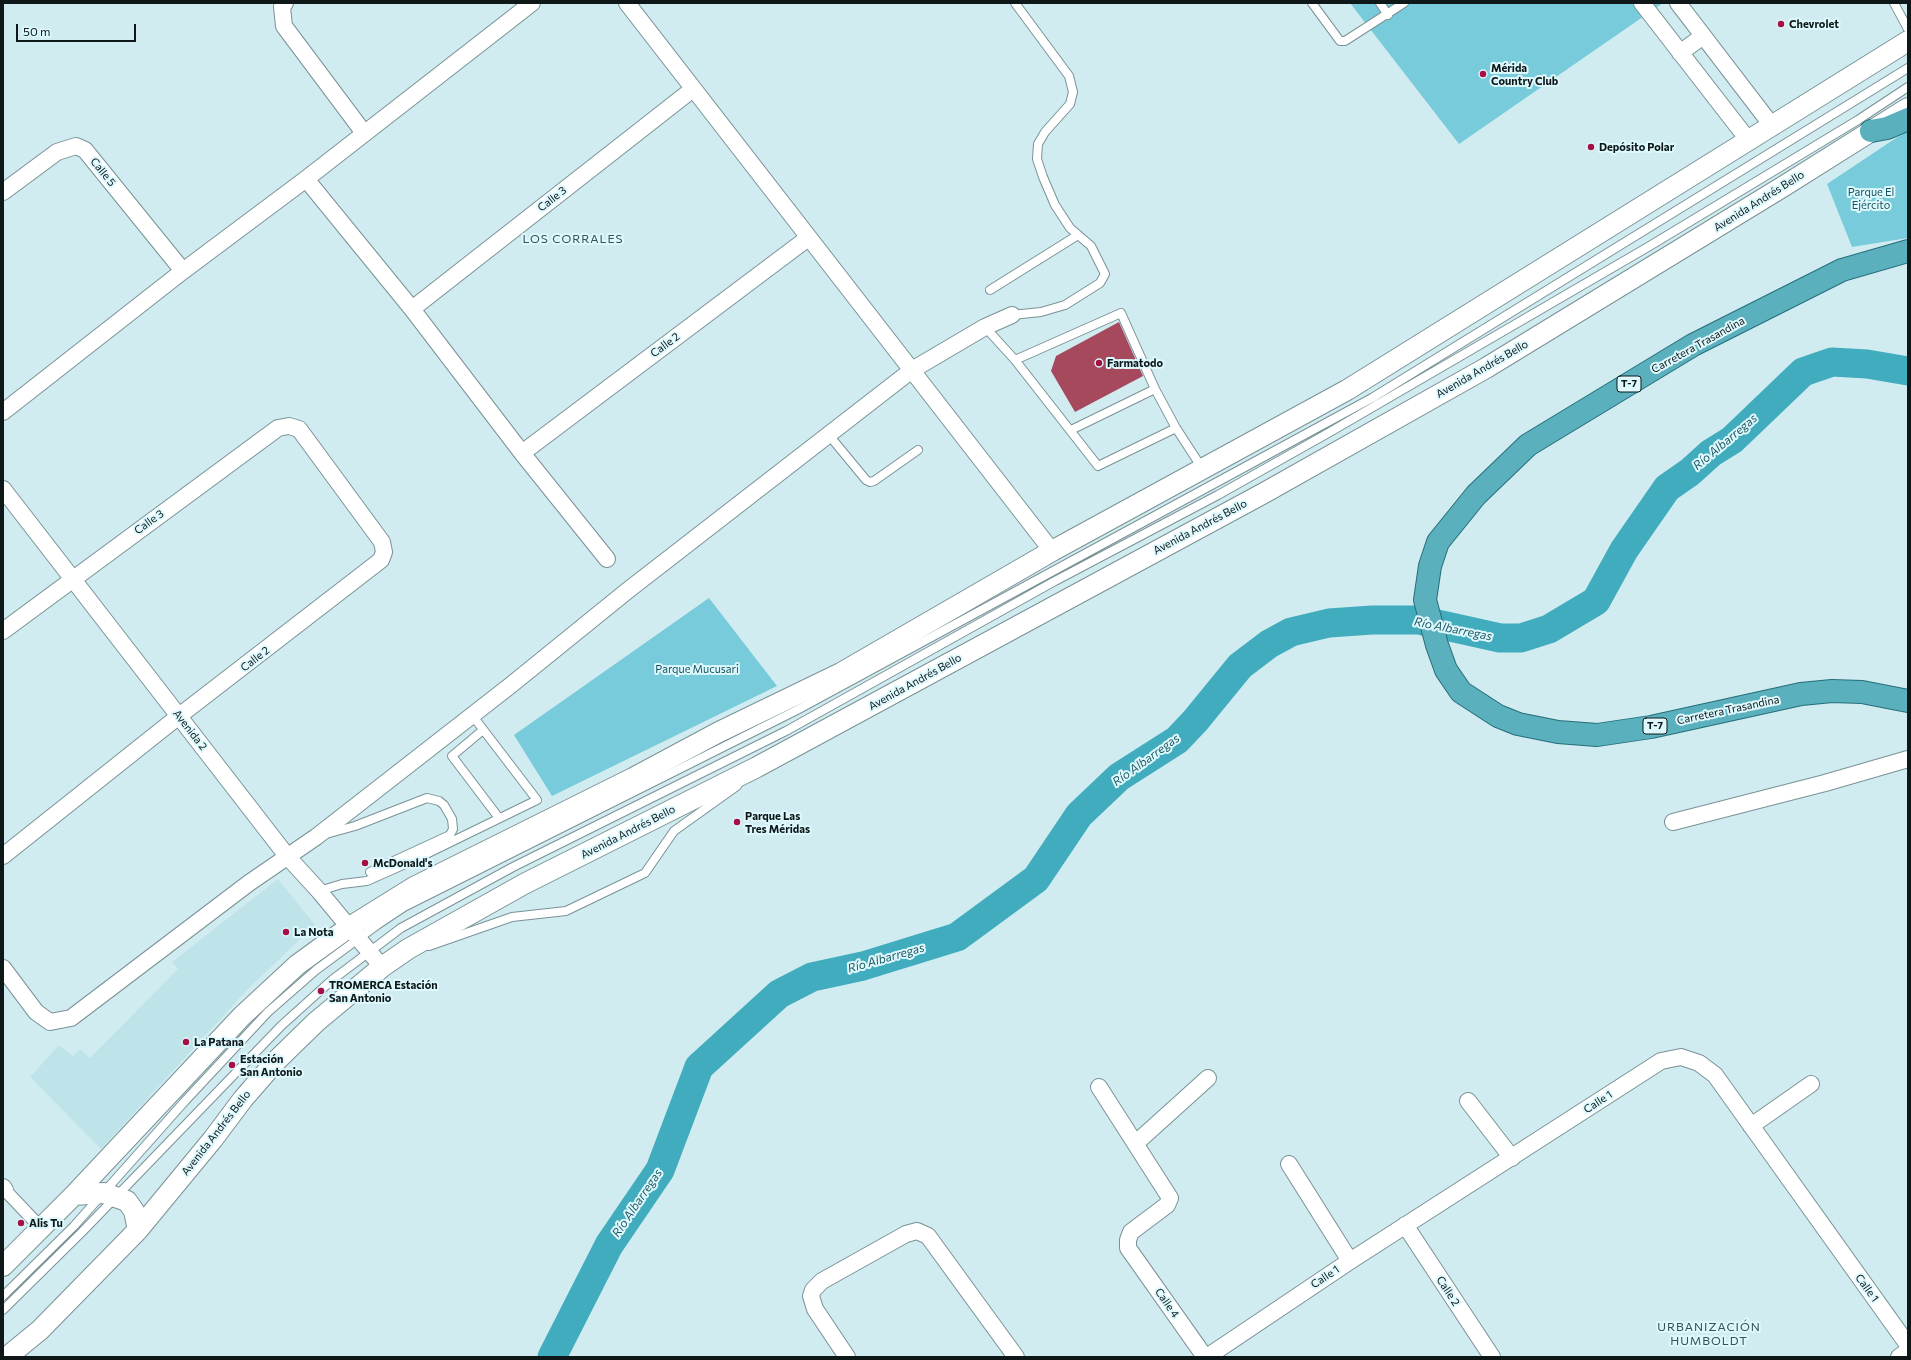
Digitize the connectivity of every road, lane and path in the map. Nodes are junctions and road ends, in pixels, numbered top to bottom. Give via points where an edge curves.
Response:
1 (284, 3) edge
2 (532, 3) edge
3 (627, 3) edge
4 (1014, 3) edge
5 (1312, 3) edge
6 (1380, 3) edge
7 (1404, 3) edge
8 (1642, 3) edge
9 (1678, 3) edge
10 (1894, 3) edge
11 (1388, 15) junction
12 (1908, 29) edge
13 (1703, 36) junction
14 (1908, 41) edge
15 (1680, 53) junction
16 (1908, 68) edge
17 (1908, 87) edge
18 (693, 89) junction
19 (1908, 108) edge
20 (1908, 119) edge
21 (1773, 127) junction
22 (1871, 131) junction
23 (364, 133) junction
24 (1749, 141) junction
25 (306, 179) junction
26 (3, 192) edge
27 (1078, 235) junction
28 (808, 238) junction
29 (1908, 251) edge
30 (183, 272) junction
31 (990, 290) dead end
32 (412, 309) junction
33 (1012, 315) joint
34 (985, 327) junction
35 (1015, 360) junction
36 (912, 370) junction
37 (1155, 389) junction
38 (3, 412) edge
39 (1176, 428) junction
40 (299, 430) joint
41 (1071, 430) junction
42 (828, 434) junction
43 (918, 450) dead end
44 (522, 453) junction
45 (1203, 469) junction
46 (3, 489) edge
47 (1052, 551) junction
48 (607, 559) dead end
49 (71, 579) junction
50 (3, 630) edge
51 (1908, 701) edge
52 (472, 715) junction
53 (179, 716) junction
54 (483, 730) junction
55 (1908, 759) edge
56 (757, 767) junction
57 (499, 818) junction
58 (1673, 822) dead end
59 (316, 837) junction
60 (3, 856) edge
61 (287, 856) junction
62 (370, 872) dead end
63 (319, 891) junction
64 (352, 933) junction
65 (408, 949) junction
66 (368, 951) junction
67 (382, 967) junction
68 (3, 968) edge
69 (1208, 1078) dead end
70 (1811, 1084) dead end
71 (1099, 1087) dead end
72 (1468, 1101) dead end
73 (1751, 1126) junction
74 (1136, 1143) junction
75 (1512, 1158) junction
76 (1289, 1164) dead end
77 (4, 1189) edge
78 (110, 1194) junction
79 (74, 1195) junction
80 (1405, 1225) junction
81 (40, 1227) junction
82 (138, 1230) junction
83 (1350, 1261) junction
84 (3, 1266) edge
85 (3, 1296) edge
86 (3, 1310) edge
87 (1908, 1345) edge
88 (1908, 1351) edge
89 (7, 1357) edge
90 (847, 1357) edge
91 (1016, 1357) edge
92 (1206, 1357) edge
93 (1492, 1357) edge
94 (1899, 1357) edge

1 - 23 street via 284,26
2 - 23 street
3 - 18 street
4 - 27 lane via 1069,76 1074,92 1070,104 1045,132 1038,144 1037,159 1042,177 1055,204 1070,228
5 - 11 lane via 1340,41 1347,40
6 - 11 lane
7 - 11 lane
8 - 15 street
9 - 13 street
10 - 12 lane
13 - 15 street
13 - 21 street
14 - 21 street
15 - 24 street
16 - 64 lane via 1372,398 790,713
17 - 66 lane via 1654,243 1218,495 1055,581 786,731 441,905
18 - 28 street
18 - 32 street, Calle 3
19 - 22 street, Avenida Andrés Bello
20 - 22 highway via 1887,128
21 - 24 street
22 - 56 street, Avenida Andrés Bello via 1486,368 1264,493
23 - 25 street
24 - 45 street via 1347,390
25 - 30 street
25 - 32 street
26 - 30 street, Calle 5 via 57,152 76,146 85,150
27 - 31 lane
27 - 33 lane via 1091,246 1100,262 1105,274 1100,283 1065,305 1041,312
28 - 36 street
28 - 44 street, Calle 2
29 - 51 highway, Carretera Trasandina / T-7 via 1842,270 1693,345 1528,444 1476,495 1438,542 1430,566 1425,600 1446,670 1461,692 1498,716 1518,724 1558,732 1597,735 1625,732 1801,694 1862,692
30 - 38 street
32 - 44 street
33 - 34 street
34 - 35 lane
34 - 36 street
35 - 37 lane via 1121,314
35 - 41 lane
36 - 42 street
36 - 47 street
37 - 39 lane
37 - 41 lane
39 - 41 lane via 1098,466
39 - 45 lane
40 - 49 street, Calle 3 via 289,426 278,428
40 - 53 street, Calle 2 via 382,542 384,552 381,560
42 - 43 lane via 870,482
42 - 52 street
44 - 48 street
45 - 47 street
46 - 49 street, Avenida 2
47 - 64 street via 841,673 719,732 414,888
49 - 50 street, Calle 3
49 - 53 street, Avenida 2
52 - 54 lane
52 - 59 street
53 - 60 street, Calle 2
53 - 61 street, Avenida 2
54 - 57 lane via 452,756
54 - 57 lane via 537,800
55 - 58 street
56 - 65 street, Avenida Andrés Bello via 524,884
56 - 65 lane via 733,790 674,831 645,873 566,911 512,917 429,946
57 - 63 lane via 367,881 342,884
59 - 61 street
59 - 62 lane via 354,826 427,798 440,801 444,805 452,819 453,829 450,835
61 - 63 street, Avenida 2
61 - 68 street via 71,1018 50,1022 36,1012
63 - 64 street, Avenida 2
64 - 66 street, Avenida 2
64 - 78 lane via 316,970 268,1012 185,1101
64 - 79 street via 297,965 242,1016
65 - 67 street, Avenida Andrés Bello
66 - 67 street, Avenida 2
66 - 78 lane via 281,1026
67 - 82 street, Avenida Andrés Bello via 316,1022 276,1061
69 - 74 street
70 - 73 street
71 - 74 street
72 - 75 street
73 - 75 street, Calle 1 via 1715,1075 1699,1063 1681,1057 1661,1061
73 - 87 street, Calle 1
74 - 92 street, Calle 4 via 1170,1198 1167,1205 1131,1232 1128,1248
75 - 80 street, Calle 1
76 - 83 street
77 - 81 street
78 - 79 street
78 - 82 street via 127,1201 134,1211
78 - 85 lane
78 - 86 lane via 82,1232
79 - 81 street
80 - 83 street, Calle 1
80 - 93 street, Calle 2
81 - 84 street
82 - 89 street, Avenida Andrés Bello via 40,1330
83 - 92 street, Calle 1
88 - 94 street
90 - 91 street via 815,1309 811,1296 813,1290 822,1281 893,1241 911,1231 918,1231 928,1236

